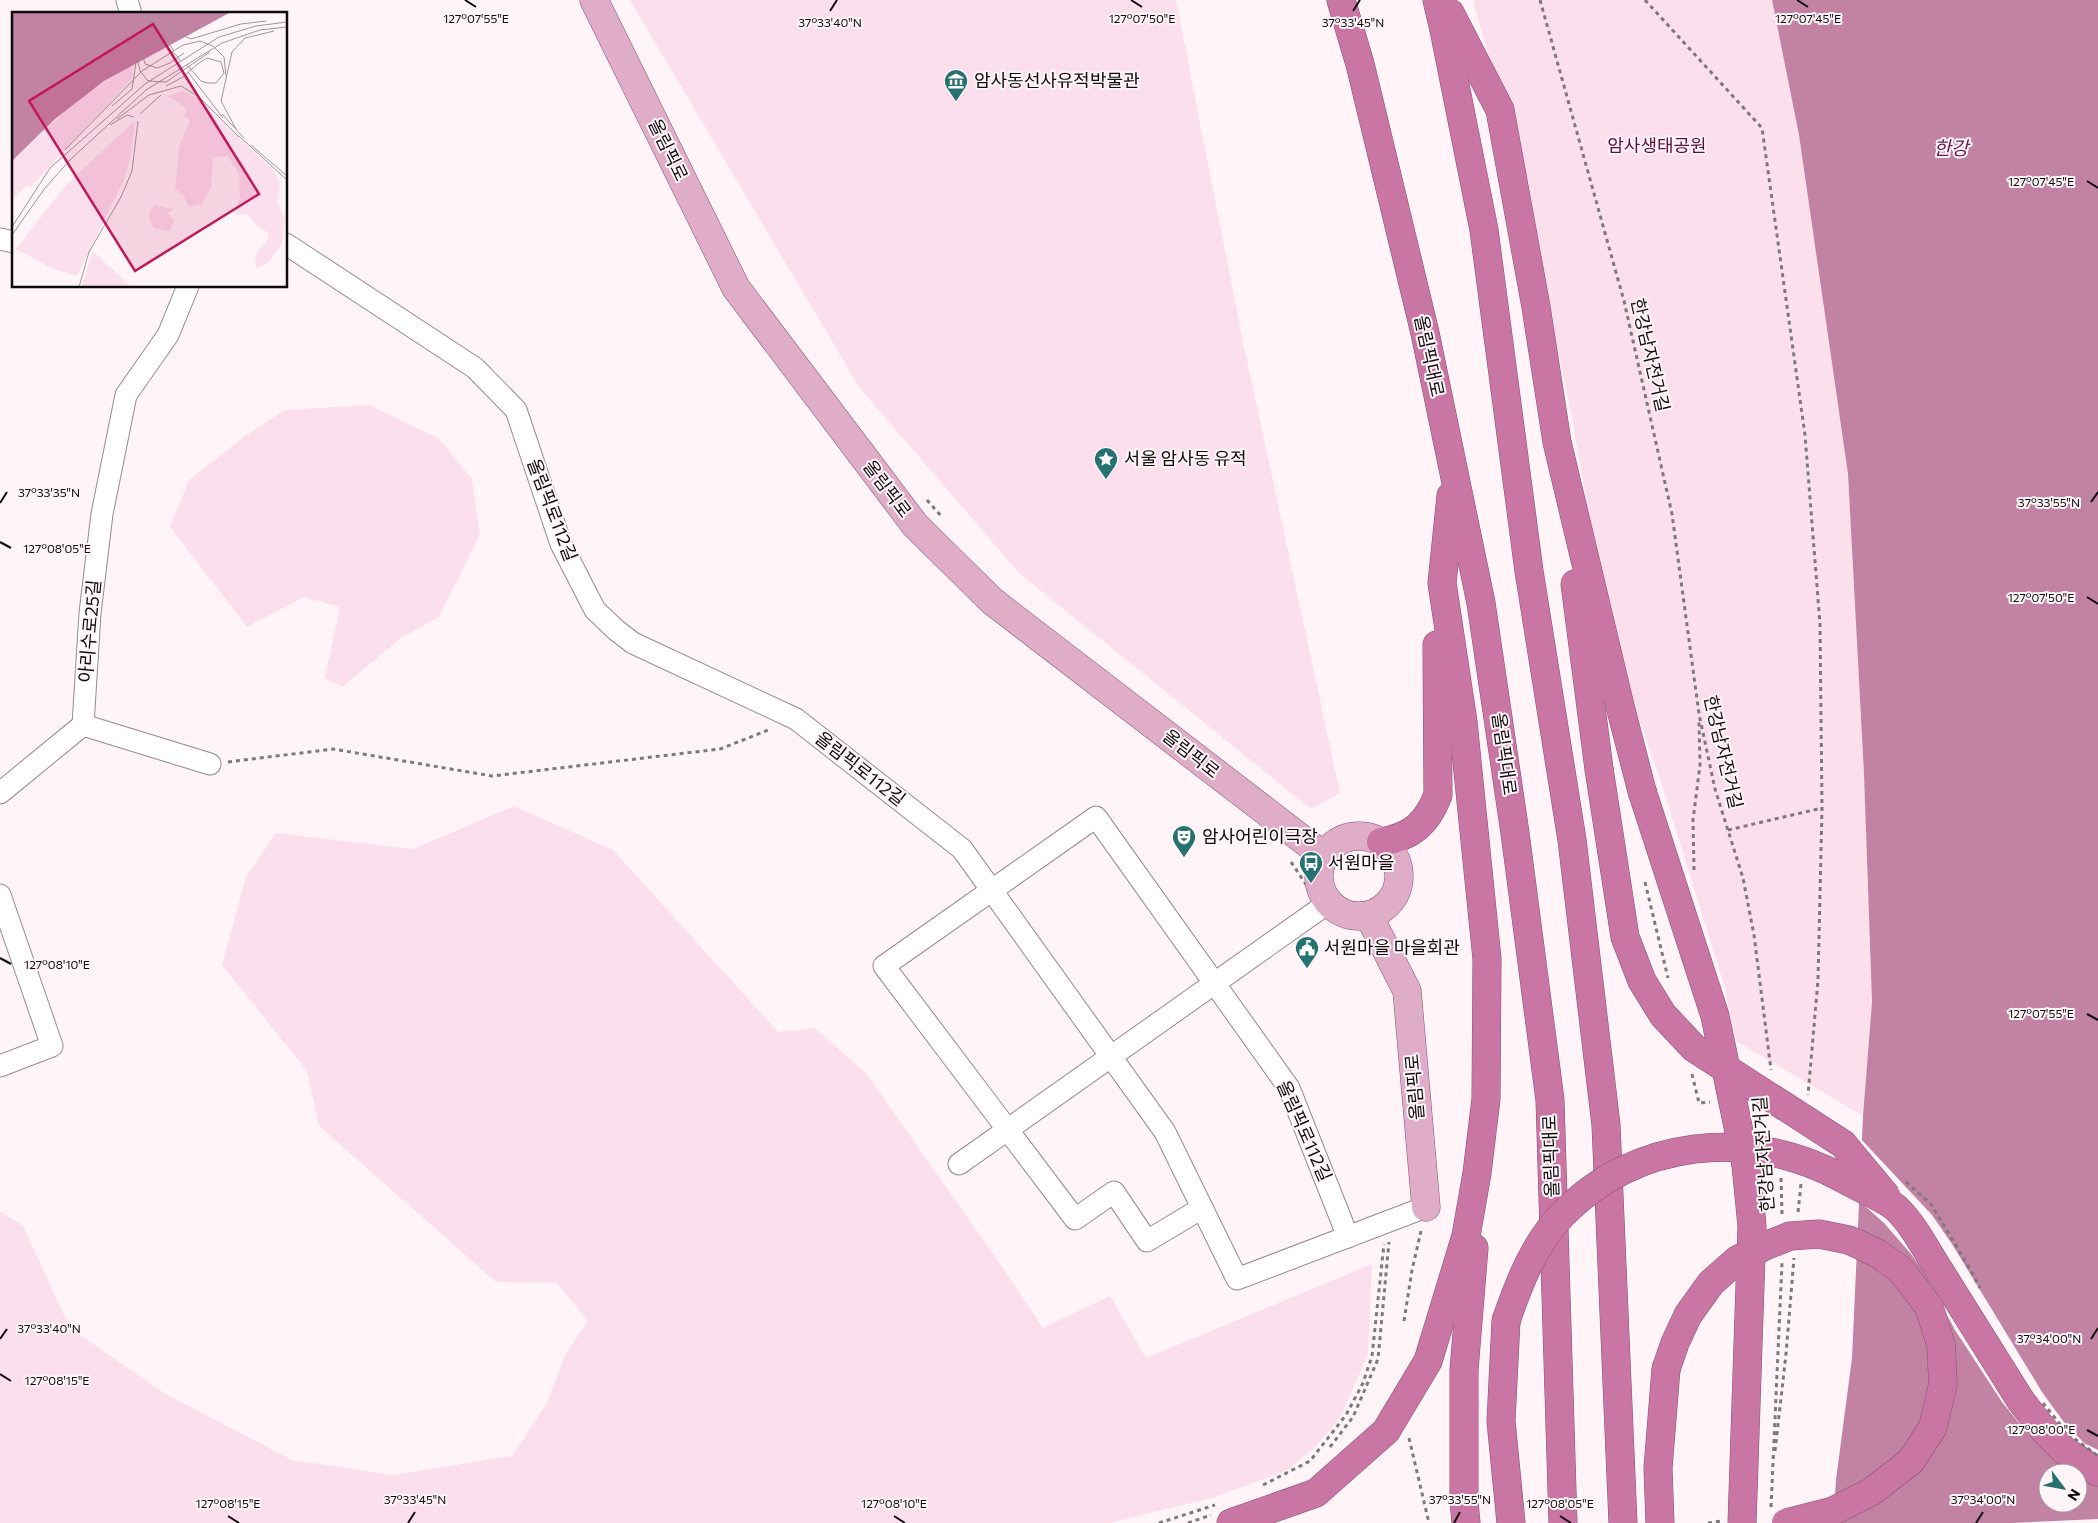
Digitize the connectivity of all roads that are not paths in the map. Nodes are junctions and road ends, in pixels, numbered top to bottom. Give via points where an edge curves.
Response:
1 (594, 0) edge
2 (1341, 0) edge
3 (1437, 0) edge
4 (1443, 0) edge
5 (288, 245) edge
6 (187, 288) edge
7 (1557, 442) junction
8 (1454, 470) junction
9 (1442, 583) junction
10 (83, 725) junction
11 (210, 764) road end
12 (0, 793) edge
13 (1381, 842) junction
14 (1324, 856) junction
15 (992, 890) junction
16 (0, 895) edge
17 (1326, 905) junction
18 (1360, 922) junction
19 (1213, 984) junction
20 (1112, 1057) junction
21 (0, 1066) edge
22 (1007, 1130) junction
23 (959, 1164) dead end
24 (1477, 1173) junction
25 (1426, 1207) joint
26 (1202, 1208) junction
27 (1896, 1208) junction
28 (1348, 1237) junction
29 (2098, 1472) edge
30 (1221, 1513) edge
31 (1779, 1519) edge
32 (1466, 1523) edge
33 (1512, 1523) edge
34 (1563, 1523) edge
35 (1623, 1523) edge
36 (1660, 1523) edge
37 (1742, 1523) edge

1 - 14 main road, 올림픽로 via 736,288 915,525 992,600
2 - 8 highway, 올림픽대로 via 1360,64 1425,333
3 - 35 highway via 1484,230 1529,571 1573,850 1606,1125
4 - 7 highway via 1500,110
5 - 15 street, 올림픽로112길 via 475,368 516,410 561,544 595,610 616,630 633,643 796,719 962,849
6 - 10 street, 아리수로25길 via 168,335 126,395 102,514 90,613
7 - 27 highway, bridge via 1599,769 1625,937 1642,981 1663,1015 1694,1048 1843,1144
7 - 37 highway, bridge via 1642,791 1715,1016 1746,1166 1752,1226
8 - 9 highway
8 - 34 highway, 올림픽대로 via 1483,613 1550,1100
9 - 13 highway via 1437,640 1438,795 1431,812 1417,828 1397,839
9 - 24 highway via 1463,722 1487,959 1486,1098
10 - 11 street
10 - 12 street
13 - 14 main road via 1369,837 1343,839
13 - 18 main road via 1397,862 1398,888 1383,908
14 - 17 main road via 1319,880
15 - 19 street, 올림픽로112길 via 1096,817
15 - 20 street, 올림픽로112길
15 - 22 street, 올림픽로112길 via 884,966
16 - 21 street via 52,1046
17 - 18 main road via 1358,917
17 - 19 street
18 - 25 main road, 올림픽로 via 1406,991
19 - 20 street
19 - 28 street, 올림픽로112길 via 1289,1088
20 - 22 street
20 - 26 street, 올림픽로112길 via 1165,1132
22 - 23 street
22 - 26 street, 올림픽로112길 via 1075,1220 1114,1192 1147,1241
24 - 30 highway via 1466,1236 1428,1361 1386,1431 1316,1493
24 - 32 highway via 1464,1370
25 - 28 street, 올림픽로112길
26 - 28 street, 올림픽로112길 via 1237,1279
27 - 29 highway, bridge via 2021,1401 2065,1451
27 - 33 highway, bridge via 1794,1156 1722,1147 1686,1150 1651,1158 1623,1170 1588,1192 1561,1216 1540,1245 1520,1281 1506,1321 1502,1421
31 - 36 highway, bridge via 1833,1511 1871,1492 1911,1460 1933,1427 1943,1384 1941,1345 1930,1307 1901,1270 1877,1253 1849,1240 1818,1234 1790,1236 1737,1260 1711,1282 1688,1315 1666,1370 1658,1468

